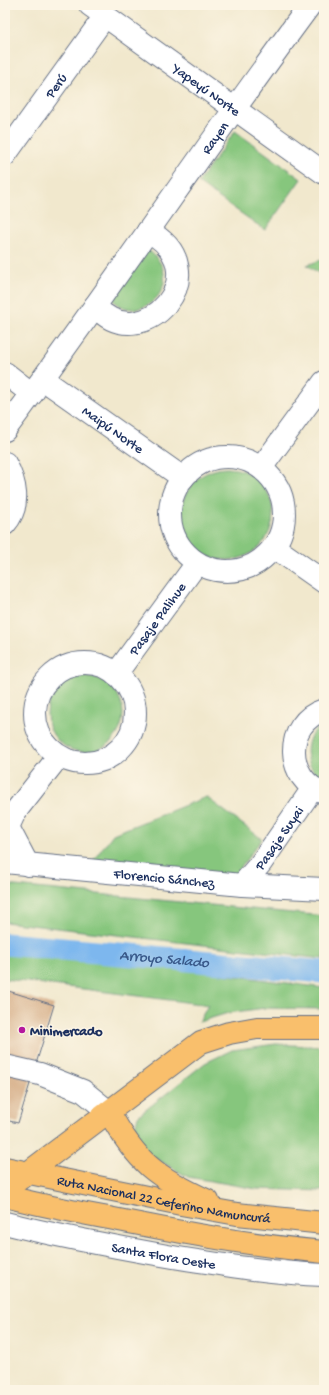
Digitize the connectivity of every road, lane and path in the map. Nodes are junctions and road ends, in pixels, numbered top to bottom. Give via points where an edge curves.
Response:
1 (310, 5) edge
2 (98, 11) edge
3 (234, 108) junction
4 (5, 154) edge
5 (324, 174) edge
6 (148, 230) junction
7 (95, 306) junction
8 (5, 374) edge
9 (324, 382) edge
10 (38, 387) junction
11 (5, 430) edge
12 (5, 463) edge
13 (262, 468) junction
14 (183, 478) junction
15 (5, 524) edge
16 (274, 547) junction
17 (197, 563) junction
18 (324, 582) edge
19 (116, 674) junction
20 (324, 710) edge
21 (59, 756) junction
22 (319, 791) edge
23 (6, 826) edge
24 (5, 862) edge
25 (28, 864) junction
26 (242, 885) junction
27 (324, 889) edge
28 (324, 1028) edge
29 (5, 1066) edge
30 (109, 1112) junction
31 (5, 1168) edge
32 (27, 1174) junction
33 (5, 1190) edge
34 (5, 1196) edge
35 (237, 1214) junction
36 (5, 1223) edge
37 (324, 1223) edge
38 (324, 1252) edge
39 (324, 1275) edge

1 - 3 street, Rayen
2 - 3 street, Yapeyú Norte
2 - 4 street, Perú
3 - 5 street, Yapeyú Norte
3 - 6 street, Rayen
6 - 7 street, Rayen
6 - 7 street via 167,244 175,258 178,273 176,288 169,302 159,313 145,320 129,323 114,320
7 - 10 street, Rayen
8 - 10 street, Maipú Norte
9 - 13 street
10 - 11 street, Rayen
10 - 14 street, Maipú Norte
12 - 15 street via 13,477 16,492 14,507
13 - 14 street via 242,458 224,456 205,460 189,470
13 - 16 street via 273,479 282,496 285,514 281,533
14 - 17 street via 170,502 169,521 175,540 186,555
16 - 17 street via 258,563 240,571 220,572
16 - 18 street
17 - 19 street, Pasaje Palihue
19 - 21 street via 123,679 132,694 136,710 134,727 127,742 115,754 100,762 84,764 68,761
19 - 21 street via 93,663 76,663 60,669 48,680 39,694 35,710 36,726 43,740
20 - 22 street via 309,717 300,728 294,741 293,755 304,781
21 - 23 street
22 - 26 street, Pasaje Suyai
23 - 25 street
24 - 25 street, Florencio Sánchez
25 - 26 street, Florencio Sánchez
26 - 27 street, Florencio Sánchez
28 - 30 highway via 257,1028 201,1042
29 - 30 street via 40,1074 83,1091
30 - 32 highway
30 - 35 highway via 123,1138 148,1167 173,1185
31 - 32 highway, Ruta Nacional 22 Ceferino Namuncurá
32 - 33 highway
32 - 35 highway, Ruta Nacional 22 Ceferino Namuncurá
34 - 38 highway, Ruta Nacional 22 Ceferino Namuncurá via 190,1234
35 - 37 highway, Ruta Nacional 22 Ceferino Namuncurá
36 - 39 street, Santa Flora Oeste via 115,1247 226,1266

